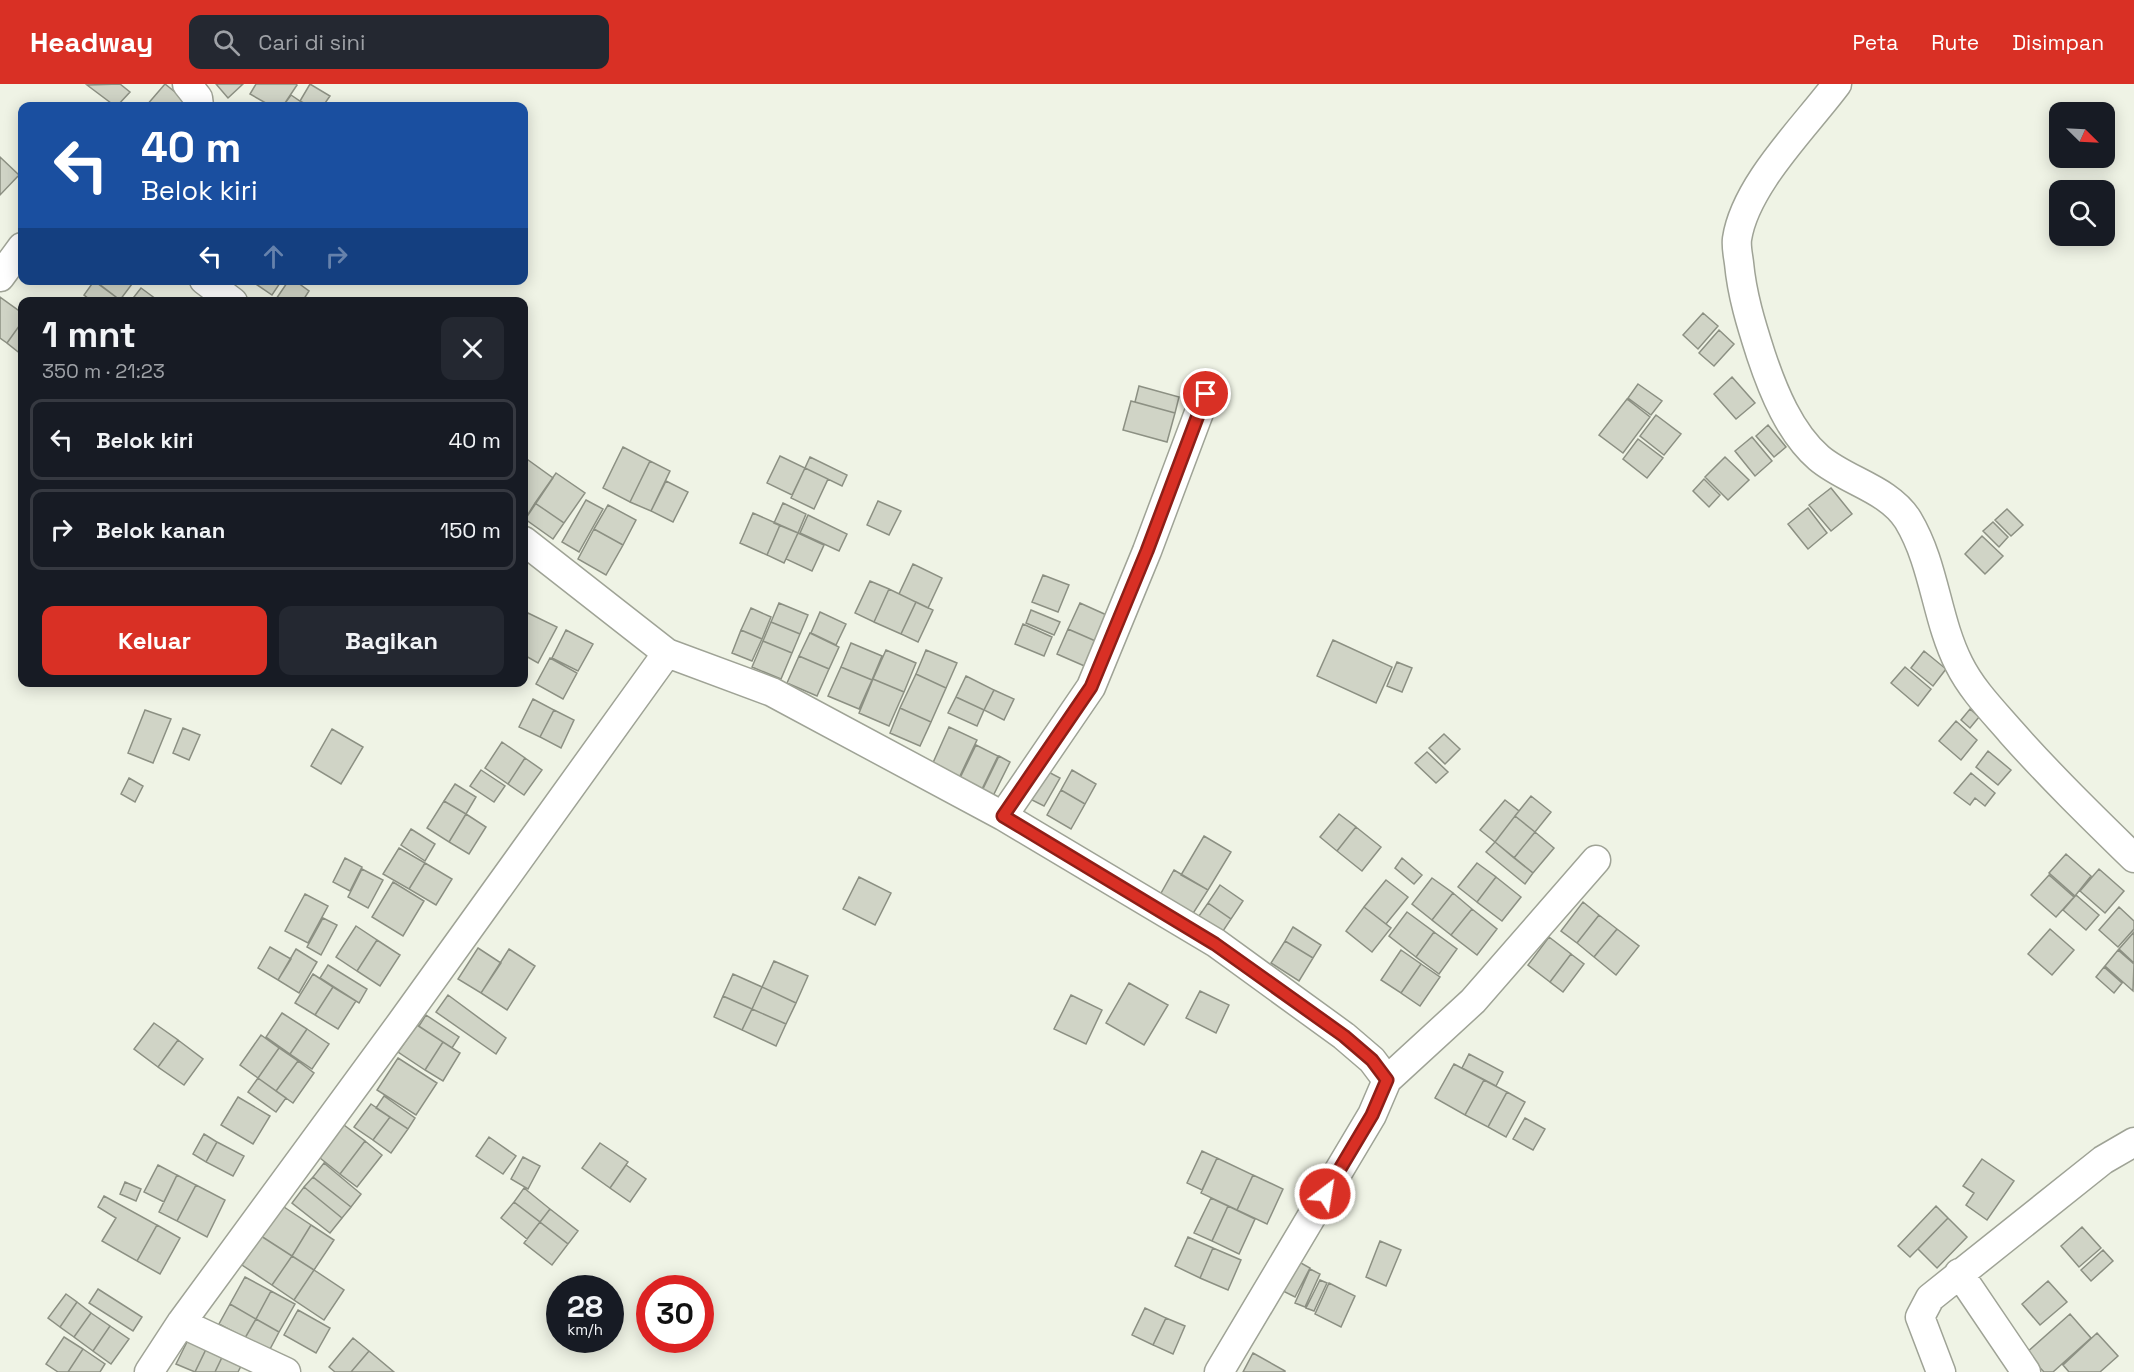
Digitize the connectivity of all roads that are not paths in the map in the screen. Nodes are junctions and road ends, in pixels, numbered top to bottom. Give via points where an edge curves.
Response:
1 (187, 84) edge
2 (1837, 84) edge
3 (198, 102) edge
4 (18, 252) edge
5 (0, 277) edge
6 (211, 285) edge
7 (226, 297) edge
8 (1206, 394) dead end
9 (528, 544) edge
10 (667, 653) junction
11 (1003, 816) junction
12 (2134, 858) edge
13 (1596, 860) dead end
14 (1387, 1080) junction
15 (2134, 1142) edge
16 (1959, 1274) junction
17 (181, 1323) junction
18 (149, 1372) edge
19 (286, 1372) edge
20 (1219, 1372) edge
21 (1941, 1372) edge
22 (2026, 1372) edge

1 - 3 street
2 - 12 street via 1759,186 1739,228 1740,283 1766,369 1783,408 1819,458 1895,504 1909,522 1921,545 1953,650 1970,684 2040,764
4 - 5 street
6 - 7 street
8 - 11 street via 1091,687
9 - 10 street
10 - 11 street via 772,692
10 - 17 street
11 - 14 street via 1215,944 1344,1036 1372,1060
13 - 14 street via 1473,1001
14 - 20 street via 1372,1115
15 - 16 street via 2103,1160
16 - 21 street via 1930,1298 1920,1317
16 - 22 street
17 - 18 street
17 - 19 street

